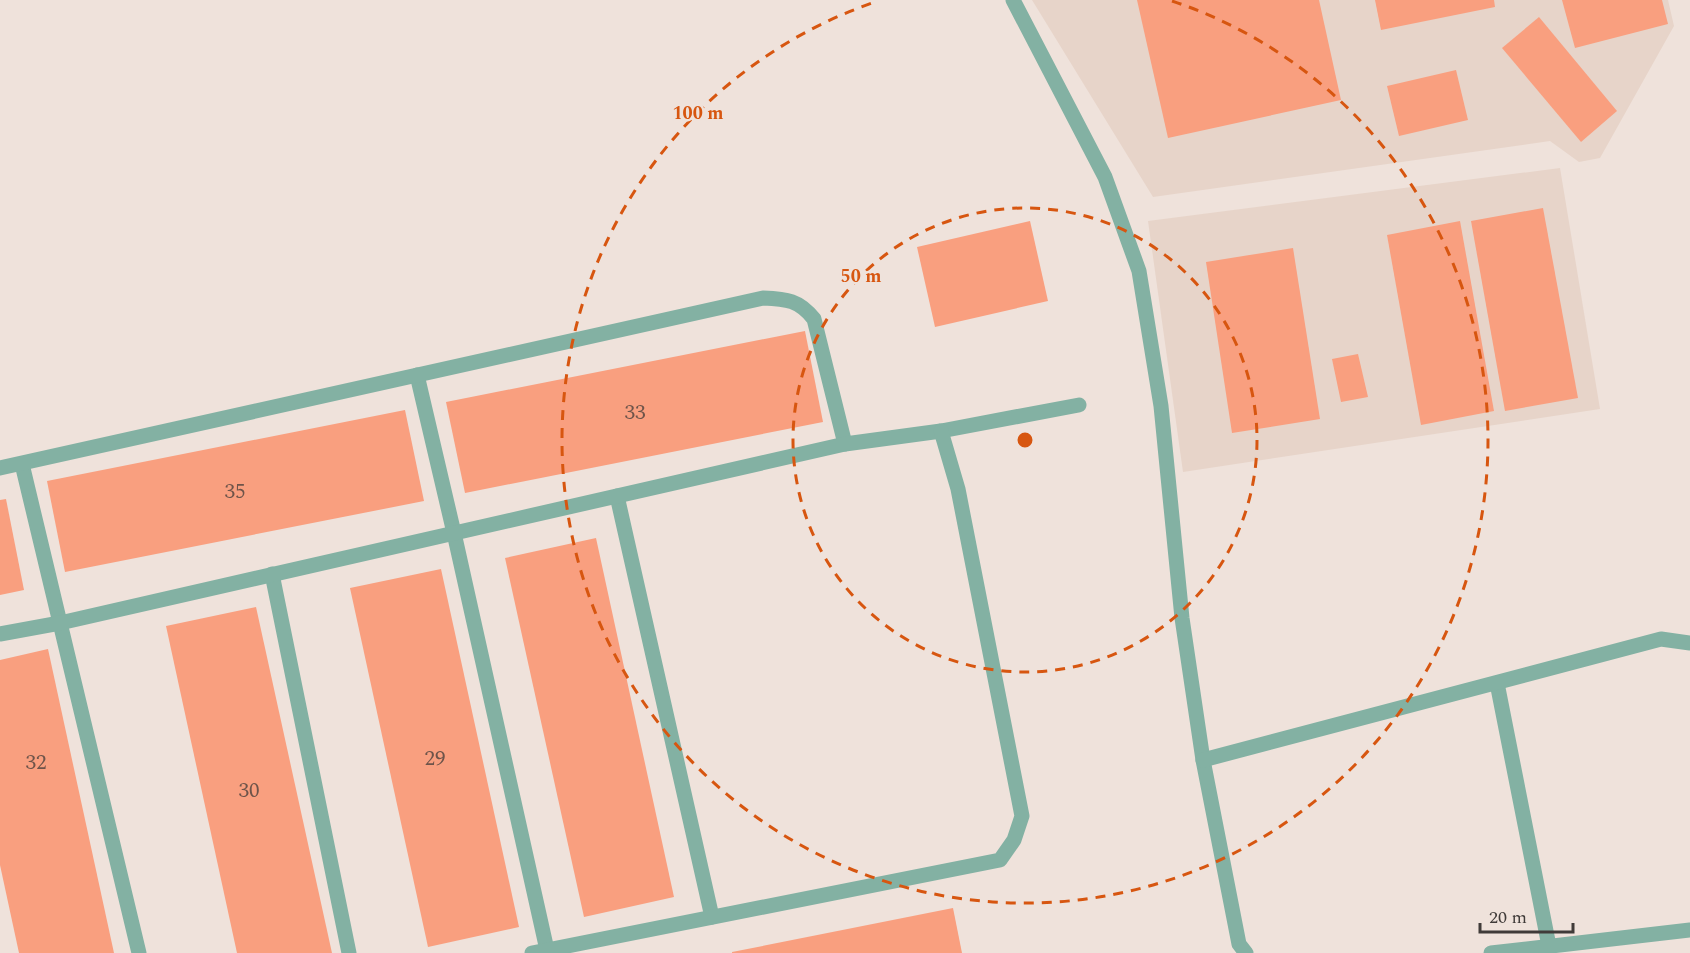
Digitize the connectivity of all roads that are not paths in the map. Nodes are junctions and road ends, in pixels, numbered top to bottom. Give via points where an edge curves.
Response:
1 (1013, 0) edge
2 (417, 375) junction
3 (1079, 405) dead end
4 (941, 431) junction
5 (845, 444) junction
6 (22, 464) junction
7 (0, 468) edge
8 (617, 496) junction
9 (454, 533) junction
10 (272, 574) junction
11 (60, 622) junction
12 (0, 634) edge
13 (1690, 643) edge
14 (1497, 682) junction
15 (1203, 760) junction
16 (712, 917) junction
17 (1690, 930) edge
18 (1549, 946) junction
19 (539, 952) edge
20 (139, 953) edge
21 (349, 953) edge
22 (1246, 953) edge
23 (1491, 953) edge

1 - 15 lane via 1105,177 1139,271 1161,406 1182,618
2 - 5 lane via 764,298 788,299 805,308 814,319
2 - 6 lane
2 - 9 lane
3 - 4 lane
4 - 5 lane
4 - 16 lane via 958,489 1022,816 1014,840 1000,860
5 - 8 lane
6 - 7 lane
6 - 11 lane
8 - 9 lane
8 - 16 lane
9 - 10 lane
9 - 19 lane
10 - 11 lane
10 - 21 lane
11 - 12 lane
11 - 20 lane
13 - 14 lane via 1661,639
14 - 15 lane
14 - 18 lane
15 - 22 lane via 1239,944
16 - 19 lane
17 - 18 lane
18 - 23 lane

